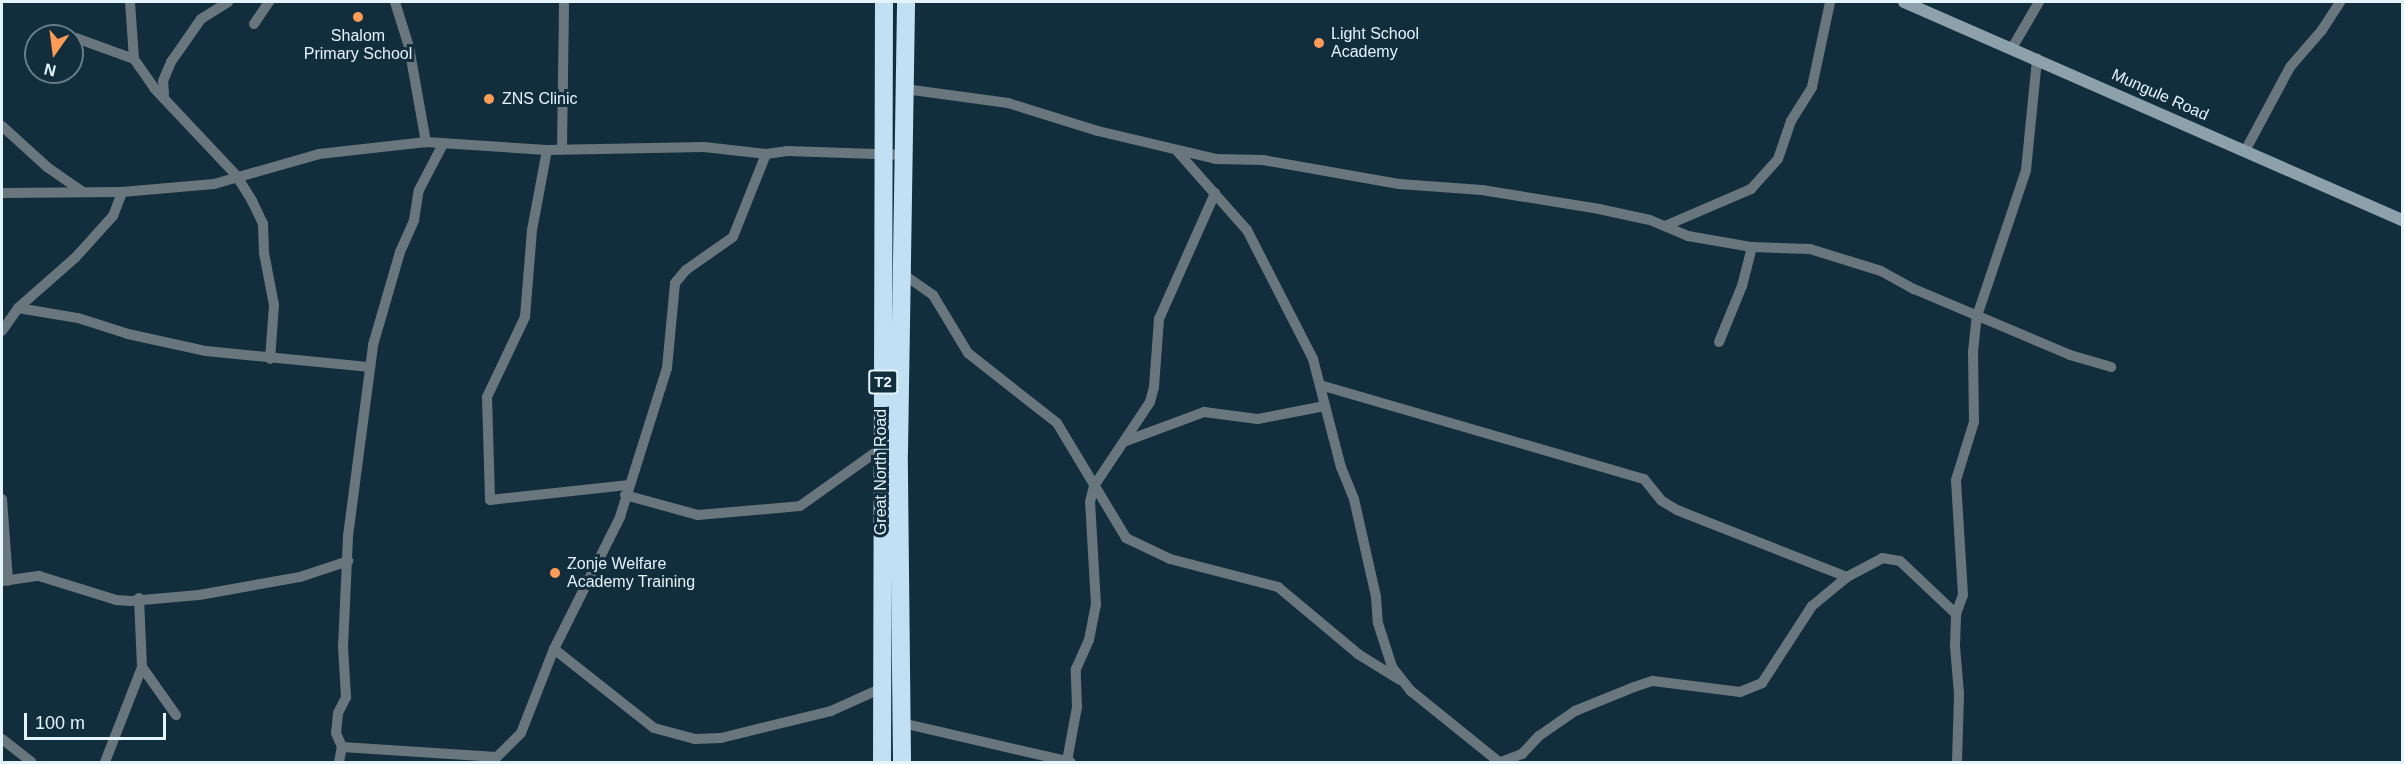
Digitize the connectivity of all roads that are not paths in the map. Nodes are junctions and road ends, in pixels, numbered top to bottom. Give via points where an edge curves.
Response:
1 (130, 2) edge
2 (228, 2) edge
3 (269, 2) edge
4 (395, 2) edge
5 (564, 2) edge
6 (884, 2) edge
7 (906, 2) edge
8 (1830, 2) edge
9 (1906, 2) edge
10 (2039, 2) edge
11 (2340, 2) edge
12 (254, 24) dead end
13 (84, 41) edge
14 (2012, 48) junction
15 (134, 59) junction
16 (2037, 59) junction
17 (905, 89) junction
18 (164, 94) junction
19 (2, 126) edge
20 (426, 142) junction
21 (442, 144) junction
22 (562, 149) junction
23 (547, 150) junction
24 (1177, 151) junction
25 (2245, 151) junction
26 (766, 154) junction
27 (884, 155) junction
28 (905, 156) junction
29 (236, 175) junction
30 (83, 192) junction
31 (122, 192) junction
32 (2, 193) edge
33 (1215, 193) junction
34 (2403, 220) edge
35 (1665, 226) junction
36 (1752, 247) junction
37 (903, 274) junction
38 (18, 308) junction
39 (1977, 315) junction
40 (2, 331) edge
41 (1719, 342) dead end
42 (270, 359) junction
43 (370, 367) junction
44 (2111, 368) dead end
45 (1320, 385) junction
46 (1326, 406) junction
47 (1126, 441) junction
48 (883, 447) junction
49 (1094, 486) junction
50 (626, 490) junction
51 (2, 499) edge
52 (348, 561) junction
53 (1847, 577) junction
54 (5, 581) edge
55 (139, 598) junction
56 (1956, 614) junction
57 (555, 649) junction
58 (142, 666) junction
59 (1400, 681) junction
60 (882, 688) junction
61 (176, 715) dead end
62 (902, 723) junction
63 (2, 739) edge
64 (342, 747) junction
65 (31, 762) edge
66 (105, 762) edge
67 (339, 762) edge
68 (882, 762) edge
69 (902, 762) edge
70 (1069, 762) edge
71 (1500, 762) edge
72 (1957, 762) edge

1 - 15 street
2 - 18 street via 195,27 171,62 163,81
3 - 12 street
4 - 20 street via 409,47
5 - 22 street
6 - 27 highway, Great North Road / T2
7 - 17 highway, Great North Road / T2
8 - 35 street via 1812,87 1791,121 1778,159 1751,189
9 - 14 street, Mungule Road
10 - 14 street
11 - 25 street via 2290,67
13 - 15 street
14 - 16 street, Mungule Road
15 - 18 street via 154,88
16 - 25 street, Mungule Road
16 - 39 street via 2026,170
17 - 24 street via 1008,103
17 - 28 highway, Great North Road / T2
18 - 29 street
19 - 30 street via 47,167
20 - 21 street
20 - 29 street via 319,154
21 - 23 street
21 - 43 street via 419,190 414,219 386,296
22 - 23 street
22 - 26 street via 704,147
23 - 50 street via 532,230 525,317 487,398 490,500
24 - 33 street
24 - 35 street via 1216,159 1263,160 1399,184 1482,190 1599,208
25 - 34 street, Mungule Road
26 - 27 street
26 - 50 street via 733,237 686,270 675,283 667,368
27 - 28 street
27 - 48 highway, Great North Road / T2
28 - 37 highway, Great North Road / T2
29 - 31 street via 214,184
29 - 42 street via 264,224 264,253 274,305
30 - 31 street
30 - 32 street
31 - 38 street via 113,216 75,258
33 - 45 street via 1262,254 1313,359
33 - 47 street via 1159,318 1154,387
35 - 36 street via 1688,236
36 - 39 street via 1810,249 1834,255 1881,271
36 - 41 street via 1742,286
37 - 49 street via 933,295 968,353 1057,423
37 - 62 highway, Great North Road / T2 via 899,451
38 - 40 street
38 - 42 street via 78,318 128,334 206,351
39 - 44 street
39 - 56 street via 1974,422 1956,480 1963,595
42 - 43 street
43 - 52 street via 353,485
45 - 46 street
45 - 53 street via 1644,479 1662,501 1677,510
46 - 47 street via 1258,419 1204,412
46 - 59 street via 1354,499 1384,645
47 - 49 street
48 - 50 street via 800,506 698,515
48 - 60 highway, Great North Road / T2
49 - 59 street via 1117,526 1136,543 1170,559 1278,587 1358,654
49 - 70 street via 1090,502 1096,605 1089,640 1076,669 1077,707
50 - 57 street via 612,540
51 - 54 street
52 - 55 street via 321,572 258,585 199,595
52 - 64 street via 346,697 338,713 336,732
53 - 56 street via 1867,564 1893,558
53 - 71 street via 1812,606 1762,683 1740,692 1653,681 1575,711 1539,736 1522,754
54 - 55 street via 39,576 116,600
55 - 58 street
56 - 72 street
57 - 60 street via 654,728 695,739 721,738 831,711
57 - 64 street via 528,722 497,757
58 - 61 street
58 - 66 street
59 - 71 street via 1453,729 1477,742
60 - 68 highway, Great North Road / T2
62 - 69 highway, Great North Road / T2
62 - 70 street
63 - 65 street
64 - 67 street

